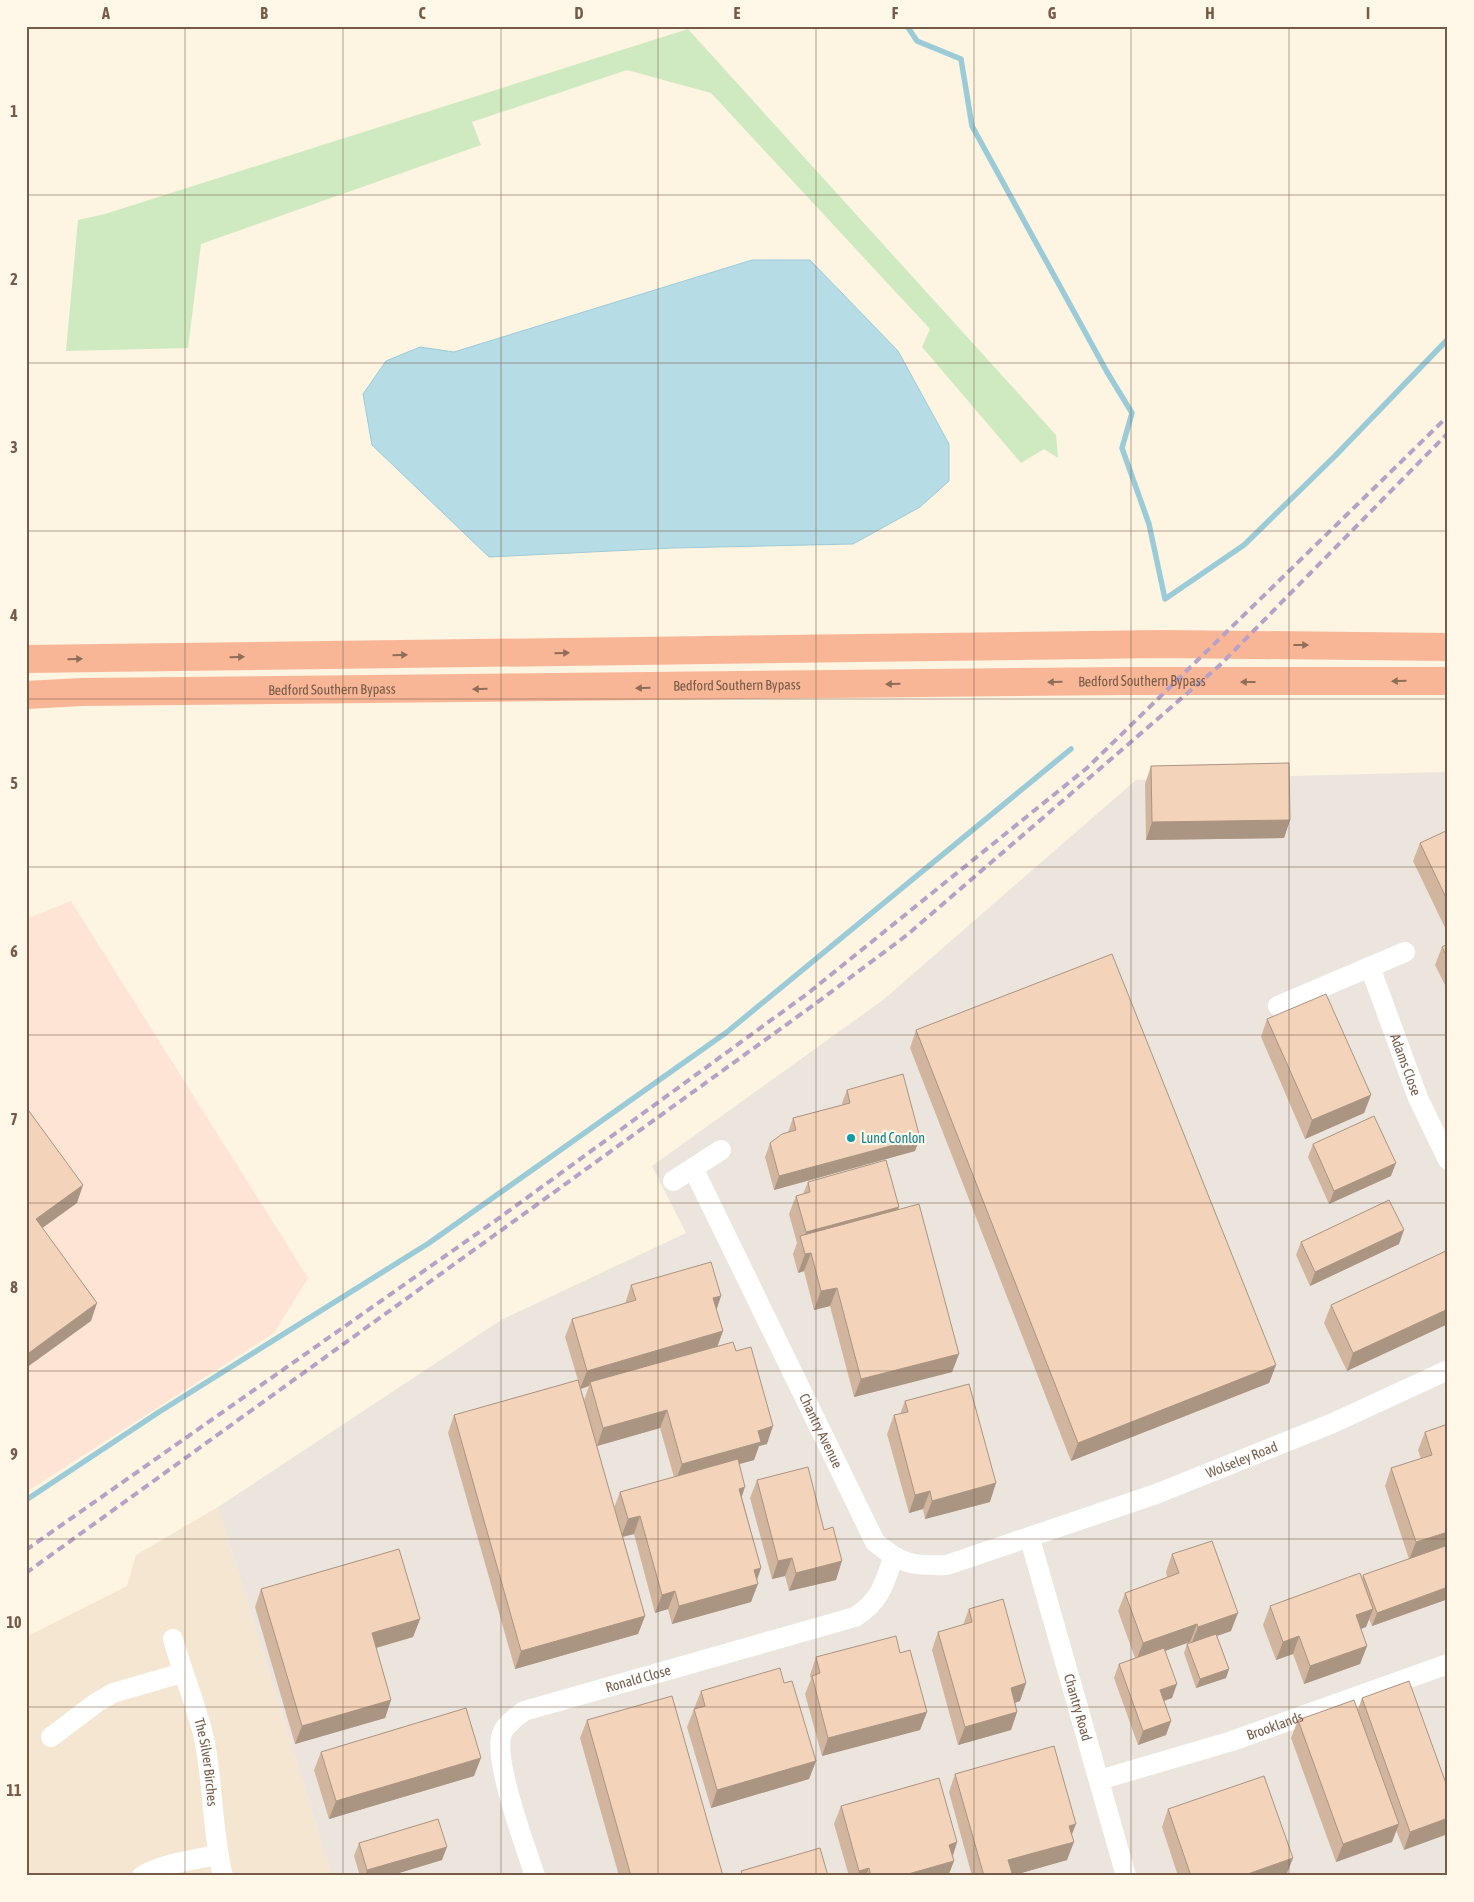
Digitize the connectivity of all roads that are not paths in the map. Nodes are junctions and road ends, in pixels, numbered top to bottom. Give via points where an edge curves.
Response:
1 (1448, 647) edge
2 (26, 659) edge
3 (1448, 680) edge
4 (26, 695) edge
5 (1405, 952) dead end
6 (1370, 968) junction
7 (1278, 1006) dead end
8 (721, 1150) dead end
9 (1448, 1160) edge
10 (694, 1170) junction
11 (673, 1181) dead end
12 (1448, 1370) edge
13 (1030, 1539) junction
14 (893, 1558) junction
15 (173, 1639) dead end
16 (1448, 1664) edge
17 (182, 1672) junction
18 (51, 1738) dead end
19 (1099, 1780) junction
20 (217, 1855) junction
21 (142, 1876) edge
22 (222, 1876) edge
23 (535, 1876) edge
24 (1126, 1876) edge

2 -> 1 highway via 1164,644
3 -> 4 highway, Bedford Southern Bypass
5 - 6 street
6 - 7 street
6 - 9 street, Adams Close via 1418,1098
8 - 10 street
10 - 11 street
10 - 14 street, Chantry Avenue via 875,1542
12 - 13 street, Wolseley Road via 1309,1433 1156,1494
13 - 14 street, Chantry Avenue via 947,1565 918,1566
13 - 19 street, Chantry Road
14 - 23 street, Ronald Close via 883,1587 871,1607 855,1617 524,1711 510,1722 501,1735 500,1756
15 - 17 street, The Silver Birches
16 - 19 street, Brooklands via 1232,1741
17 - 18 street via 113,1693 96,1702
17 - 20 street, The Silver Birches via 203,1734
19 - 24 street, Chantry Road
20 - 21 street via 185,1861
20 - 22 street, The Silver Birches

